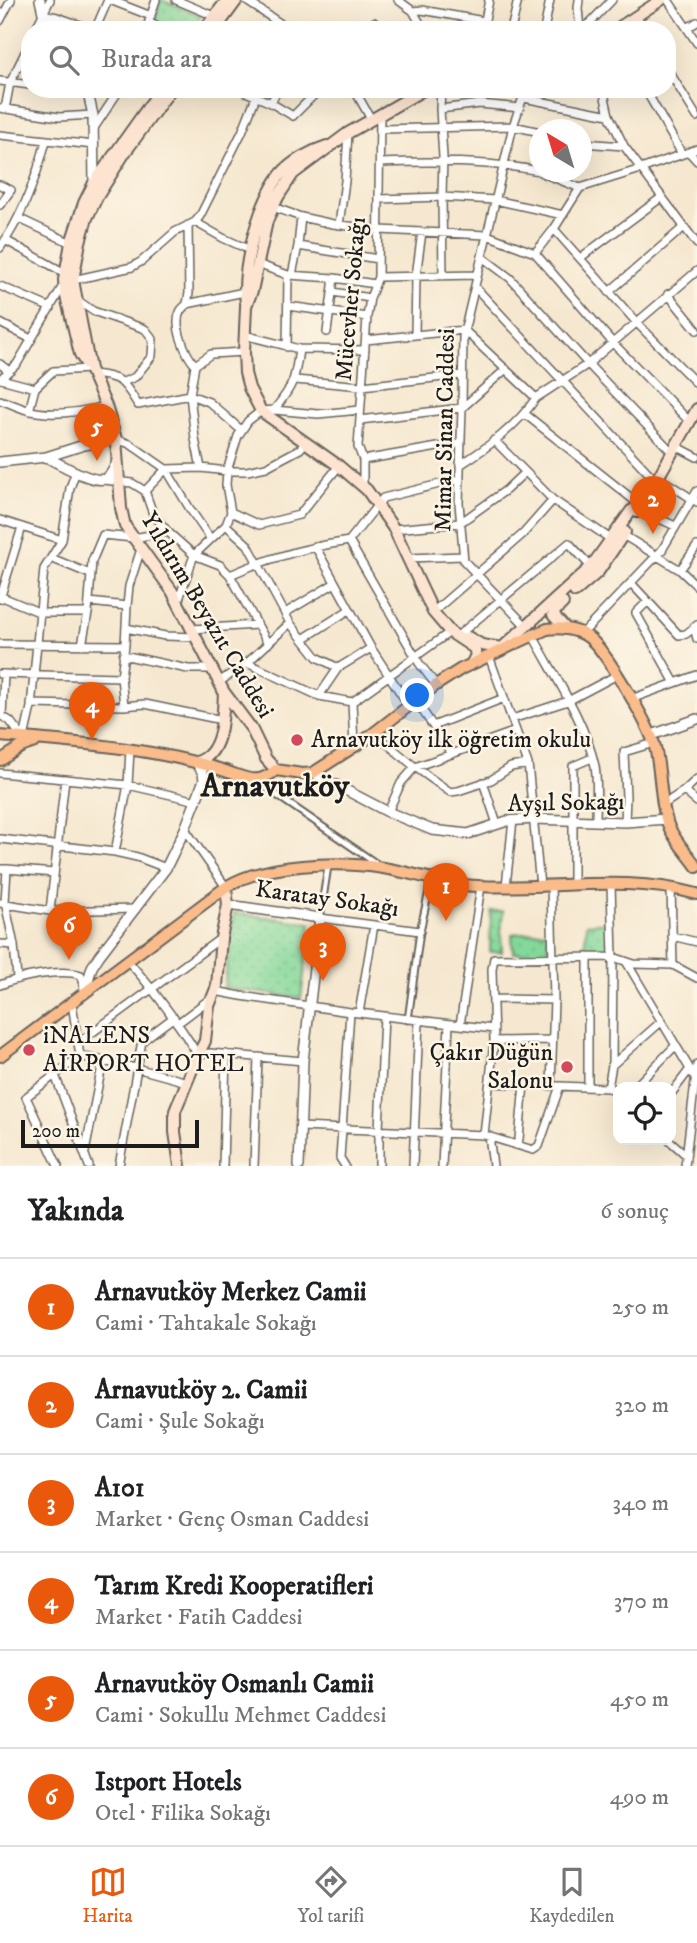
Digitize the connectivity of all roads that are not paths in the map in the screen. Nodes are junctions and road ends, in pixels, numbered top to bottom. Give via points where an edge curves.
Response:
1 (11, 0) edge
2 (40, 0) edge
3 (50, 0) edge
4 (109, 0) edge
5 (156, 0) edge
6 (176, 0) edge
7 (227, 0) edge
8 (237, 0) edge
9 (245, 0) edge
10 (398, 0) edge
11 (425, 0) edge
12 (489, 0) edge
13 (518, 0) edge
14 (550, 0) edge
15 (579, 0) edge
16 (612, 0) edge
17 (661, 0) edge
18 (668, 0) edge
19 (422, 10) junction
20 (413, 11) junction
21 (43, 14) junction
22 (636, 15) junction
23 (214, 16) junction
24 (0, 21) edge
25 (40, 21) edge
26 (45, 21) edge
27 (66, 21) edge
28 (99, 21) edge
29 (146, 21) edge
30 (150, 21) edge
31 (210, 21) edge
32 (222, 21) edge
33 (276, 21) edge
34 (419, 21) edge
35 (467, 21) edge
36 (484, 21) edge
37 (513, 21) edge
38 (546, 21) edge
39 (580, 21) edge
40 (590, 21) edge
41 (628, 21) edge
42 (639, 21) edge
43 (697, 22) edge
44 (687, 28) junction
45 (697, 43) edge
46 (21, 60) edge
47 (0, 81) edge
48 (10, 83) junction
49 (676, 83) edge
50 (21, 84) edge
51 (89, 98) edge
52 (114, 98) edge
53 (155, 98) edge
54 (164, 98) edge
55 (256, 98) joint
56 (274, 98) edge
57 (311, 98) edge
58 (361, 98) edge
59 (404, 98) edge
60 (441, 98) edge
61 (523, 98) edge
62 (544, 98) edge
63 (605, 98) edge
64 (651, 98) edge
65 (271, 103) junction
66 (3, 108) edge
67 (520, 108) junction
68 (440, 109) junction
69 (93, 115) junction
70 (609, 115) junction
71 (375, 117) junction
72 (697, 117) edge
73 (513, 126) junction
74 (441, 127) junction
75 (94, 128) junction
76 (381, 129) junction
77 (529, 130) edge
78 (348, 133) junction
79 (1, 138) edge
80 (46, 141) junction
81 (332, 144) junction
82 (592, 144) edge
83 (94, 145) junction
84 (624, 146) junction
85 (689, 151) edge
86 (697, 160) edge
87 (443, 161) junction
88 (380, 163) junction
89 (504, 165) junction
90 (641, 169) junction
91 (529, 170) edge
92 (565, 182) edge
93 (94, 183) junction
94 (0, 185) edge
95 (580, 188) junction
96 (442, 197) junction
97 (662, 197) junction
98 (379, 199) junction
99 (495, 200) junction
100 (0, 205) edge
101 (274, 207) junction
102 (563, 215) junction
103 (301, 217) junction
104 (18, 218) junction
105 (191, 224) junction
106 (339, 225) junction
107 (684, 227) junction
108 (554, 229) junction
109 (379, 230) junction
110 (422, 232) junction
111 (442, 233) junction
112 (487, 234) junction
113 (5, 240) junction
114 (71, 243) junction
115 (697, 244) edge
116 (298, 246) junction
117 (0, 248) edge
118 (250, 250) junction
119 (535, 253) junction
120 (482, 257) junction
121 (580, 258) junction
122 (378, 259) junction
123 (257, 264) junction
124 (697, 271) edge
125 (290, 275) junction
126 (477, 275) junction
127 (416, 276) junction
128 (443, 276) junction
129 (334, 278) junction
130 (67, 279) junction
131 (377, 280) junction
132 (0, 286) edge
133 (475, 286) junction
134 (244, 292) junction
135 (333, 292) junction
136 (609, 292) junction
137 (668, 294) junction
138 (370, 298) junction
139 (76, 300) junction
140 (187, 304) junction
141 (246, 306) junction
142 (288, 306) junction
143 (51, 308) junction
144 (330, 310) junction
145 (368, 317) junction
146 (0, 323) edge
147 (637, 323) junction
148 (464, 330) junction
149 (697, 330) edge
150 (327, 332) dead end
151 (244, 335) junction
152 (415, 335) junction
153 (31, 339) junction
154 (366, 340) junction
155 (613, 343) junction
156 (287, 347) junction
157 (299, 349) junction
158 (365, 350) junction
159 (243, 352) junction
160 (0, 364) edge
161 (588, 364) junction
162 (195, 365) junction
163 (506, 369) junction
164 (9, 371) junction
165 (92, 372) junction
166 (462, 375) junction
167 (0, 379) edge
168 (295, 380) junction
169 (564, 380) junction
170 (123, 382) junction
171 (697, 384) edge
172 (362, 386) junction
173 (35, 388) junction
174 (190, 395) junction
175 (536, 398) junction
176 (0, 400) edge
177 (106, 406) junction
178 (463, 408) junction
179 (274, 410) junction
180 (360, 410) junction
181 (29, 411) junction
182 (261, 411) junction
183 (525, 414) junction
184 (694, 417) edge
185 (360, 421) junction
186 (241, 430) junction
187 (116, 439) junction
188 (494, 440) junction
189 (305, 443) junction
190 (461, 443) junction
191 (674, 449) junction
192 (46, 457) junction
193 (697, 457) edge
194 (363, 460) junction
195 (117, 461) junction
196 (0, 462) edge
197 (460, 465) junction
198 (339, 466) junction
199 (201, 468) junction
200 (166, 469) junction
201 (76, 471) junction
202 (227, 471) junction
203 (525, 472) junction
204 (460, 479) junction
205 (657, 479) junction
206 (103, 480) junction
207 (118, 482) junction
208 (363, 487) junction
209 (145, 491) junction
210 (697, 491) edge
211 (553, 500) junction
212 (694, 501) edge
213 (378, 505) junction
214 (639, 505) junction
215 (231, 512) junction
216 (0, 520) edge
217 (460, 523) junction
218 (226, 525) junction
219 (675, 526) junction
220 (22, 527) junction
221 (394, 529) junction
222 (168, 532) junction
223 (623, 536) junction
224 (132, 538) junction
225 (210, 538) junction
226 (62, 540) junction
227 (612, 540) junction
228 (349, 541) junction
229 (315, 546) junction
230 (697, 546) edge
231 (141, 549) junction
232 (194, 555) junction
233 (657, 555) junction
234 (463, 556) junction
235 (51, 558) junction
236 (408, 558) junction
237 (257, 563) junction
238 (592, 567) junction
239 (680, 570) junction
240 (90, 573) junction
241 (230, 575) junction
242 (476, 575) junction
243 (335, 583) junction
244 (631, 583) junction
245 (697, 586) edge
246 (0, 598) edge
247 (501, 600) junction
248 (178, 602) junction
249 (647, 602) junction
250 (89, 603) junction
251 (127, 606) junction
252 (349, 610) junction
253 (433, 612) junction
254 (41, 613) junction
255 (88, 613) junction
256 (285, 613) junction
257 (290, 622) junction
258 (257, 625) junction
259 (696, 626) edge
260 (125, 628) junction
261 (566, 629) junction
262 (530, 631) junction
263 (194, 633) junction
264 (456, 633) junction
265 (582, 634) junction
266 (303, 639) junction
267 (697, 639) edge
268 (0, 644) edge
269 (268, 644) junction
270 (36, 645) junction
271 (82, 645) junction
272 (125, 645) junction
273 (371, 648) junction
274 (474, 648) junction
275 (502, 648) junction
276 (123, 655) junction
277 (415, 656) junction
278 (489, 656) junction
279 (247, 663) junction
280 (472, 663) junction
281 (338, 668) junction
282 (213, 669) junction
283 (2, 674) edge
284 (34, 675) junction
285 (617, 675) junction
286 (697, 675) edge
287 (389, 676) junction
288 (121, 677) junction
289 (675, 682) junction
290 (436, 685) junction
291 (221, 687) junction
292 (319, 696) junction
293 (504, 698) junction
294 (631, 699) junction
295 (568, 701) junction
296 (352, 702) junction
297 (413, 703) junction
298 (31, 704) junction
299 (124, 706) junction
300 (239, 711) junction
301 (1, 715) edge
302 (222, 717) junction
303 (512, 719) junction
304 (697, 719) edge
305 (433, 726) junction
306 (516, 731) junction
307 (374, 733) junction
308 (0, 736) edge
309 (24, 738) junction
310 (653, 739) junction
311 (41, 740) junction
312 (0, 742) edge
313 (354, 746) junction
314 (130, 750) junction
315 (452, 754) junction
316 (592, 758) junction
317 (0, 760) edge
318 (196, 762) junction
319 (528, 764) junction
320 (415, 767) junction
321 (276, 770) junction
322 (0, 773) edge
323 (313, 773) junction
324 (65, 779) junction
325 (697, 779) edge
326 (256, 781) junction
327 (483, 782) junction
328 (128, 785) junction
329 (684, 791) junction
330 (197, 801) junction
331 (697, 802) edge
332 (664, 804) junction
333 (388, 812) junction
334 (534, 818) junction
335 (667, 819) junction
336 (513, 820) junction
337 (573, 820) junction
338 (596, 821) junction
339 (625, 821) junction
340 (497, 824) junction
341 (186, 829) junction
342 (0, 839) edge
343 (57, 845) junction
344 (115, 852) junction
345 (328, 866) junction
346 (697, 867) edge
347 (166, 868) junction
348 (382, 868) junction
349 (3, 869) edge
350 (54, 873) junction
351 (432, 878) junction
352 (611, 884) junction
353 (573, 885) junction
354 (697, 885) edge
355 (481, 886) junction
356 (506, 886) junction
357 (546, 886) junction
358 (226, 887) junction
359 (671, 888) junction
360 (685, 891) junction
361 (697, 894) edge
362 (2, 902) edge
363 (228, 905) junction
364 (135, 909) junction
365 (50, 911) junction
366 (320, 918) junction
367 (374, 925) junction
368 (420, 931) junction
369 (672, 936) junction
370 (221, 938) junction
371 (697, 942) edge
372 (0, 944) edge
373 (14, 945) junction
374 (553, 957) junction
375 (588, 957) junction
376 (613, 957) junction
377 (128, 961) junction
378 (627, 963) junction
379 (673, 965) junction
380 (17, 978) junction
381 (697, 978) edge
382 (0, 985) edge
383 (152, 987) junction
384 (85, 994) junction
385 (214, 994) junction
386 (494, 999) junction
387 (554, 1000) junction
388 (72, 1003) junction
389 (309, 1006) junction
390 (350, 1012) junction
391 (359, 1013) junction
392 (384, 1016) junction
393 (176, 1020) junction
394 (408, 1020) junction
395 (419, 1021) junction
396 (662, 1021) junction
397 (449, 1024) junction
398 (460, 1025) junction
399 (494, 1029) junction
400 (552, 1040) junction
401 (494, 1041) junction
402 (78, 1042) junction
403 (676, 1045) junction
404 (13, 1046) junction
405 (0, 1048) edge
406 (226, 1054) junction
407 (198, 1055) junction
408 (0, 1056) edge
409 (80, 1056) junction
410 (258, 1058) junction
411 (103, 1061) junction
412 (303, 1061) junction
413 (612, 1065) junction
414 (693, 1067) edge
415 (136, 1068) junction
416 (55, 1075) junction
417 (696, 1080) edge
418 (187, 1082) junction
419 (640, 1082) edge
420 (491, 1083) junction
421 (524, 1084) junction
422 (551, 1086) junction
423 (560, 1086) junction
424 (588, 1087) junction
425 (608, 1088) junction
426 (676, 1088) edge
427 (613, 1089) edge
428 (301, 1127) junction
429 (343, 1129) junction
430 (379, 1130) junction
431 (413, 1132) junction
432 (443, 1133) junction
433 (487, 1136) junction
434 (516, 1145) junction
435 (675, 1145) edge
436 (84, 1155) junction
437 (686, 1155) junction
438 (413, 1165) edge
439 (58, 1166) edge
440 (89, 1166) edge
441 (118, 1166) edge
442 (180, 1166) edge
443 (223, 1166) edge
444 (254, 1166) edge
445 (299, 1166) edge
446 (345, 1166) edge
447 (379, 1166) edge
448 (442, 1166) edge
449 (493, 1166) edge
450 (685, 1166) edge

1 - 24 street
2 - 21 street
3 - 21 street
4 - 28 street
4 - 29 street
5 - 30 street
6 - 23 street
7 - 23 main road
8 - 32 main road
9 - 33 street
10 - 20 street
11 - 19 street
12 - 36 street
13 - 37 street
14 - 38 street
15 - 39 street
16 - 40 street
17 - 22 main road
18 - 44 street
19 - 20 street
19 - 35 street
20 - 34 street
21 - 25 street
21 - 26 street
21 - 27 street
22 - 41 main road
22 - 42 street
23 - 31 main road
43 - 44 street
44 - 45 street
46 - 48 street
47 - 48 street
48 - 50 street
48 - 66 street
49 - 72 street
51 - 69 street
52 - 75 street
53 - 93 main road
54 - 130 main road, Yıldırım Beyazıt Caddesi via 97,197
55 - 65 street
55 - 105 street via 200,216
56 - 65 street
57 - 65 street via 293,116
58 - 71 street
59 - 71 main road
60 - 68 street
61 - 67 street, Mimar Sinan Caddesi
62 - 70 street
63 - 70 street
64 - 85 street
66 - 69 street via 59,117
67 - 68 street via 480,104
67 - 73 street, Mimar Sinan Caddesi
68 - 74 street
69 - 75 street
70 - 84 street
71 - 76 street, Mücevher Sokağı
71 - 78 main road
73 - 74 street
73 - 77 street
73 - 89 street, Mimar Sinan Caddesi
74 - 76 street
74 - 87 street
75 - 83 street
76 - 88 street, Mücevher Sokağı
78 - 81 main road
78 - 106 street
79 - 80 street
80 - 83 street
80 - 104 street
81 - 101 main road via 293,174
81 - 118 main road via 306,155 279,177
82 - 84 street
83 - 93 street
84 - 90 street
85 - 86 street
85 - 90 street
87 - 88 street
87 - 89 street
87 - 96 street
88 - 98 street, Mücevher Sokağı
89 - 91 street
89 - 99 street, Mimar Sinan Caddesi
90 - 95 street
90 - 97 street
92 - 95 street
93 - 114 main road
94 - 100 street via 11,190
95 - 102 street
96 - 98 street
96 - 99 street
96 - 111 street
97 - 107 street
97 - 121 street
98 - 109 street, Mücevher Sokağı
99 - 102 street
99 - 112 street, Mimar Sinan Caddesi
101 - 103 street
101 - 123 main road
102 - 108 street
103 - 106 street
103 - 116 street
104 - 113 street
104 - 114 street
105 - 118 street
105 - 130 street via 132,267
105 - 140 street
106 - 109 street
107 - 115 street
107 - 136 street
108 - 119 street
108 - 121 street
109 - 110 street
109 - 122 street, Mücevher Sokağı
110 - 111 street
110 - 127 street
111 - 112 street
111 - 128 street
112 - 119 street
112 - 120 street, Mimar Sinan Caddesi
113 - 117 street
113 - 130 street
114 - 130 main road
116 - 122 street
116 - 125 street
118 - 134 main road
119 - 155 street
120 - 126 street, Mimar Sinan Caddesi
120 - 161 street via 510,278
121 - 136 street
122 - 131 street, Mücevher Sokağı
123 - 125 street
123 - 141 main road
124 - 137 street
125 - 129 street
125 - 142 street
126 - 128 street
126 - 133 street, Mimar Sinan Caddesi
127 - 128 street
127 - 131 street
127 - 152 street
129 - 131 street
129 - 135 street
130 - 139 main road, Yıldırım Beyazıt Caddesi
130 - 143 street
130 - 165 main road via 80,354
131 - 138 street, Mücevher Sokağı
132 - 143 street
133 - 148 street, Mimar Sinan Caddesi
133 - 169 street
134 - 140 street
134 - 141 main road
135 - 138 street
135 - 144 street
136 - 147 street
137 - 147 street
137 - 149 street
138 - 145 street, Mücevher Sokağı
139 - 165 main road, Yıldırım Beyazıt Caddesi
139 - 170 street via 93,311 145,329 153,339 152,356 135,377
140 - 162 street via 178,320 183,346
141 - 151 main road
142 - 144 street
142 - 156 street
143 - 153 street
144 - 145 street
144 - 150 street
145 - 154 street, Mücevher Sokağı
146 - 153 street
147 - 155 street
147 - 171 street
148 - 152 street
148 - 163 street
148 - 166 street, Mimar Sinan Caddesi
151 - 156 street
151 - 159 main road
152 - 154 street
153 - 164 street
154 - 158 street, Mücevher Sokağı
155 - 161 street
155 - 184 street
156 - 157 street
157 - 158 street
157 - 168 street
158 - 172 street, Mücevher Sokağı
159 - 162 street via 217,352
159 - 182 main road via 249,388
160 - 164 street
161 - 169 street
161 - 191 street
162 - 174 street
163 - 175 street
163 - 178 street
164 - 167 street
165 - 170 street
165 - 173 street via 53,371
165 - 177 main road, Yıldırım Beyazıt Caddesi
166 - 172 street
166 - 178 street, Mimar Sinan Caddesi
167 - 173 street
168 - 172 street
168 - 179 street
169 - 175 street
169 - 205 street
170 - 174 street via 138,405
172 - 180 street, Mücevher Sokağı
173 - 181 street
174 - 186 street via 209,402
174 - 199 street
175 - 183 street
176 - 181 street
177 - 181 street via 80,412
177 - 187 main road, Yıldırım Beyazıt Caddesi
178 - 185 street
178 - 190 street, Mimar Sinan Caddesi
179 - 180 street via 318,414
179 - 182 street
180 - 185 street, Mücevher Sokağı
182 - 186 street
182 - 189 main road
183 - 188 street
183 - 214 street
184 - 191 main road
185 - 194 street, Mücevher Sokağı via 358,447
186 - 202 street
187 - 192 street
187 - 195 main road, Yıldırım Beyazıt Caddesi
187 - 200 street
188 - 197 street
188 - 203 street
189 - 198 main road
189 - 202 street via 265,467
190 - 194 street
190 - 197 street, Mimar Sinan Caddesi
191 - 193 street
191 - 205 main road
192 - 196 street
192 - 201 street
194 - 208 street, Mücevher Sokağı
195 - 206 street
195 - 207 main road, Yıldırım Beyazıt Caddesi
197 - 204 street, Mimar Sinan Caddesi
198 - 208 main road
198 - 215 street via 299,515 259,524
199 - 200 street
199 - 202 street
200 - 209 street
200 - 225 street
201 - 206 street
201 - 226 street
202 - 215 street
203 - 211 street
203 - 217 street
204 - 213 street via 383,498
204 - 217 street, Mimar Sinan Caddesi
205 - 212 street
205 - 214 main road
206 - 207 street
207 - 209 street
207 - 224 main road, Yıldırım Beyazıt Caddesi via 123,517
208 - 213 main road
209 - 222 street via 153,514
210 - 212 street
211 - 227 street
211 - 242 street
212 - 219 street
213 - 221 main road
213 - 228 street
214 - 219 street
214 - 223 main road
214 - 227 main road
215 - 218 street
216 - 220 street
217 - 221 street
217 - 234 street, Mimar Sinan Caddesi
218 - 225 street
218 - 237 street via 248,545
219 - 233 street
220 - 226 street
220 - 246 street
221 - 236 main road
222 - 224 street
222 - 232 street
223 - 233 street
223 - 261 main road via 597,572 554,613
224 - 231 main road, Yıldırım Beyazıt Caddesi
224 - 240 street via 103,535
225 - 232 street
226 - 235 street
227 - 238 main road
228 - 229 street
228 - 277 street
229 - 237 street
229 - 243 street
230 - 239 street
231 - 248 main road, Yıldırım Beyazıt Caddesi
231 - 251 street
232 - 241 street via 220,565
232 - 248 street
233 - 239 street
233 - 244 street
234 - 236 street
234 - 242 street, Mimar Sinan Caddesi
235 - 240 street
235 - 254 street via 44,569
236 - 253 main road
237 - 241 street
237 - 256 street
238 - 247 street via 569,543
238 - 262 main road
239 - 245 street
240 - 250 street
241 - 258 street
242 - 247 street, Mimar Sinan Caddesi
242 - 253 street
243 - 252 street
243 - 256 street
244 - 249 street
244 - 265 street
246 - 254 street
247 - 262 street, Mimar Sinan Caddesi
247 - 264 street
248 - 263 main road, Yıldırım Beyazıt Caddesi
249 - 259 street via 678,635
249 - 289 street via 636,613
250 - 251 street
250 - 255 street
251 - 260 street
252 - 266 street
252 - 273 street
253 - 264 main road
254 - 255 street
254 - 270 street
255 - 271 street
256 - 257 street
257 - 266 street
257 - 269 street
258 - 263 street
258 - 269 street
259 - 267 street
260 - 263 street via 165,636
260 - 272 street
261 - 262 main road
261 - 265 main road
262 - 275 main road
262 - 295 street, Mimar Sinan Caddesi
263 - 282 main road, Yıldırım Beyazıt Caddesi
264 - 274 main road
264 - 275 main road via 481,645
264 - 277 street
265 - 285 main road via 592,639
266 - 281 street via 317,657
268 - 270 street
269 - 279 street
270 - 271 street
270 - 284 street
271 - 272 street
272 - 276 street
273 - 281 street
273 - 287 street
274 - 278 main road
274 - 280 main road
275 - 278 main road
276 - 282 street
276 - 288 street
277 - 287 street
277 - 290 street
278 - 280 main road
278 - 293 street
279 - 291 street
279 - 292 street
280 - 290 main road
281 - 292 street
282 - 291 main road, Yıldırım Beyazıt Caddesi
283 - 284 street
283 - 301 street
284 - 288 street
284 - 298 street
285 - 294 main road
285 - 295 street
286 - 289 street
287 - 296 street
287 - 297 street
288 - 299 street
289 - 294 street
290 - 297 main road
291 - 300 main road, Yıldırım Beyazıt Caddesi
291 - 302 main road
292 - 296 street
293 - 303 street
293 - 305 street
294 - 310 main road
295 - 303 street
295 - 316 street, Mimar Sinan Caddesi
296 - 313 street
297 - 305 street
297 - 307 main road
298 - 299 street
298 - 309 street
299 - 302 street via 145,704
300 - 302 main road via 229,710
300 - 321 main road, Yıldırım Beyazıt Caddesi
301 - 309 street
302 - 318 main road via 215,747 204,761
303 - 306 street
304 - 310 street
305 - 315 street
306 - 315 street
306 - 319 street
307 - 313 main road
307 - 320 street
308 - 309 main road
309 - 311 main road
309 - 312 main road
310 - 332 main road
310 - 339 street via 624,752
311 - 314 main road
311 - 317 main road
312 - 317 main road via 5,748
313 - 323 main road
314 - 318 main road
314 - 328 street
315 - 320 street
316 - 337 street via 573,766
316 - 338 street, Mimar Sinan Caddesi
318 - 326 main road
318 - 330 street via 204,780
319 - 327 street via 510,767
319 - 334 street
320 - 327 street via 450,792
320 - 333 street via 401,783
321 - 323 main road
321 - 326 main road
322 - 324 street
323 - 333 street, Ayşıl Sokağı
324 - 328 street
324 - 343 street
325 - 329 street
326 - 348 street
327 - 340 street
328 - 330 street
328 - 344 street
329 - 331 street
329 - 332 street
330 - 341 street
332 - 335 main road
333 - 340 street, Ayşıl Sokağı via 432,830 468,834
334 - 336 street, Ayşıl Sokağı
334 - 337 street, Ayşıl Sokağı
334 - 357 street
335 - 339 street, Ayşıl Sokağı
335 - 346 main road
336 - 340 street, Ayşıl Sokağı
336 - 356 street
337 - 338 street, Ayşıl Sokağı
337 - 353 street
338 - 339 street, Ayşıl Sokağı
341 - 347 street
341 - 358 street
342 - 343 street
343 - 344 street
343 - 350 street
344 - 347 street
345 - 348 main road
345 - 358 main road via 266,871
345 - 366 street
347 - 364 street
348 - 351 main road
349 - 350 street
349 - 362 street
350 - 365 street
351 - 355 main road
351 - 368 street
352 - 353 main road
352 - 359 main road
352 - 376 street
353 - 357 main road
354 - 360 main road
355 - 356 main road
355 - 398 street
356 - 357 main road
357 - 374 street
358 - 363 main road
358 - 377 main road
359 - 360 main road
359 - 369 street
360 - 361 main road
362 - 365 street
362 - 373 street
363 - 366 street, Karatay Sokağı
363 - 370 main road
364 - 365 street
364 - 384 street via 92,967
366 - 367 street, Karatay Sokağı
366 - 389 street
367 - 368 street, Karatay Sokağı
367 - 391 street
368 - 394 street
369 - 371 street
369 - 379 street
370 - 383 street
370 - 385 main road
372 - 373 street
373 - 380 street
374 - 375 street
374 - 386 street via 496,957 492,964
374 - 387 street
375 - 376 street
375 - 424 street
376 - 378 street
376 - 413 street
377 - 383 street
377 - 384 main road
378 - 379 street
378 - 396 street
379 - 381 street
380 - 382 street
380 - 384 street via 77,974
383 - 393 street
383 - 402 street
384 - 388 main road
385 - 389 street
385 - 393 street
385 - 407 main road
386 - 387 street
386 - 399 street
387 - 400 street
388 - 402 street
388 - 404 main road
389 - 390 street
389 - 412 street
390 - 391 street
390 - 429 street
391 - 392 street
392 - 394 street
392 - 430 street
393 - 407 street
393 - 415 street via 142,1041
394 - 395 street
395 - 397 street
395 - 431 street
396 - 403 street
396 - 413 street
397 - 398 street
397 - 432 street
398 - 399 street
399 - 401 street
400 - 401 street
400 - 422 street
401 - 420 street
402 - 409 street
403 - 414 street
403 - 419 street
404 - 405 main road
404 - 408 main road
406 - 407 street
406 - 410 street
406 - 443 street
407 - 418 main road
409 - 411 street
409 - 416 street
410 - 412 street
410 - 444 street
411 - 415 street
411 - 436 street
412 - 428 street
413 - 425 street
414 - 417 street
414 - 426 street
415 - 418 street
415 - 441 street
416 - 436 street
416 - 439 street via 26,1097
417 - 437 street
418 - 442 main road via 175,1121
420 - 421 street
420 - 433 street
421 - 422 street
421 - 434 street
422 - 423 street
423 - 424 street
423 - 434 street via 539,1146 533,1150
424 - 425 street
425 - 427 street
428 - 429 street
428 - 445 street
429 - 430 street
429 - 446 street via 341,1158
430 - 431 street
430 - 447 street
431 - 432 street
431 - 438 street
432 - 433 street
432 - 448 street
433 - 434 street
433 - 449 street
435 - 437 street
436 - 440 street
437 - 450 street

